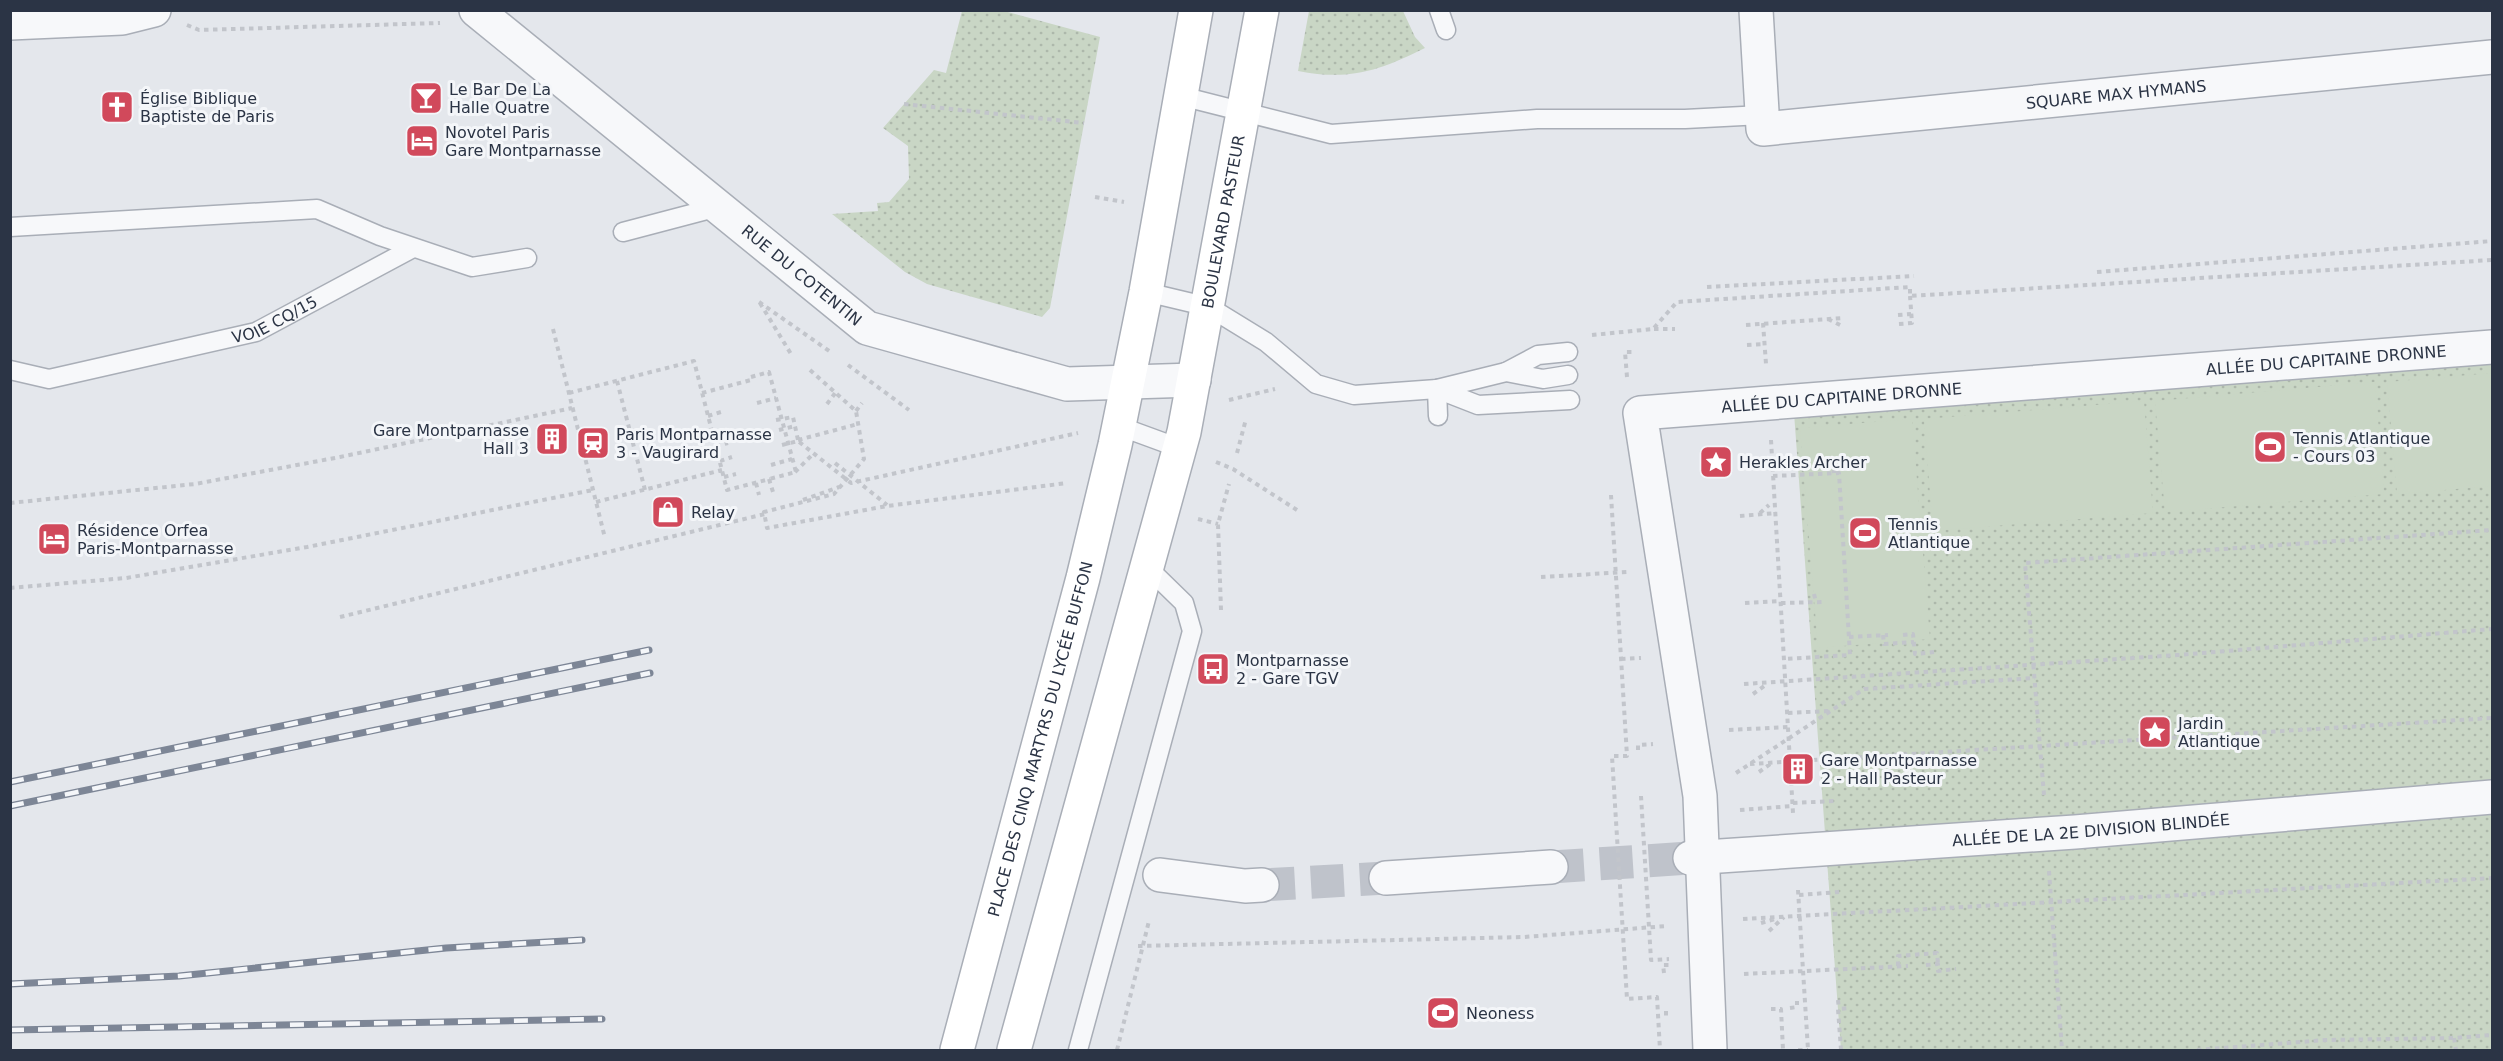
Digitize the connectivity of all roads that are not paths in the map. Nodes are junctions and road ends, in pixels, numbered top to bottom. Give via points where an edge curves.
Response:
1 (476, 10) edge
2 (1196, 10) edge
3 (1262, 10) edge
4 (1439, 10) edge
5 (1756, 10) edge
6 (154, 11) edge
7 (10, 23) edge
8 (1446, 30) dead end
9 (2493, 57) edge
10 (1181, 96) junction
11 (1762, 110) junction
12 (1244, 112) junction
13 (718, 207) junction
14 (10, 228) edge
15 (623, 232) dead end
16 (413, 248) junction
17 (527, 258) dead end
18 (1146, 292) junction
19 (1209, 307) junction
20 (2493, 347) edge
21 (1568, 352) dead end
22 (10, 370) edge
23 (1506, 372) junction
24 (1568, 375) dead end
25 (1194, 380) junction
26 (1129, 382) junction
27 (1437, 389) junction
28 (1570, 400) dead end
29 (1438, 416) dead end
30 (1119, 426) junction
31 (1182, 440) junction
32 (1145, 566) junction
33 (2493, 797) edge
34 (1696, 858) junction
35 (1551, 867) tunnel mouth
36 (1160, 875) dead end
37 (1386, 878) tunnel mouth
38 (1262, 885) tunnel mouth
39 (957, 1050) edge
40 (1014, 1050) edge
41 (1078, 1050) edge
42 (1710, 1050) edge

1 - 13 street, RUE DU COTENTIN
2 - 10 main road
3 - 12 main road, BOULEVARD PASTEUR
4 - 8 lane
5 - 11 street
6 - 7 street via 122,18
9 - 11 street, SQUARE MAX HYMANS via 1763,129
10 - 12 lane
10 - 18 main road
11 - 12 lane via 1685,119 1544,119 1331,134
12 - 19 main road, BOULEVARD PASTEUR
13 - 15 lane
13 - 26 street, RUE DU COTENTIN via 867,328 1067,384
14 - 16 lane via 317,209
16 - 17 lane via 472,267
16 - 22 lane, VOIE CQ/15 via 256,332 49,379
18 - 19 lane
18 - 26 main road
19 - 25 main road, BOULEVARD PASTEUR
19 - 27 lane via 1266,342 1316,384 1354,395
20 - 34 street, ALLÉE DU CAPITAINE DRONNE via 1640,413 1701,796
21 - 23 lane via 1538,355
23 - 24 lane via 1543,379
23 - 27 lane
25 - 26 street, RUE DU COTENTIN
25 - 31 main road, BOULEVARD PASTEUR
26 - 30 main road
27 - 28 lane via 1478,409
27 - 29 lane
30 - 31 lane
30 - 39 main road, PLACE DES CINQ MARTYRS DU LYCÉE BUFFON via 1083,578
31 - 32 main road
32 - 40 main road
32 - 41 lane via 1184,603 1192,631
33 - 34 street, ALLÉE DE LA 2E DIVISION BLINDÉE
34 - 42 street, ALLÉE DU CAPITAINE DRONNE
35 - 37 street
36 - 38 street

